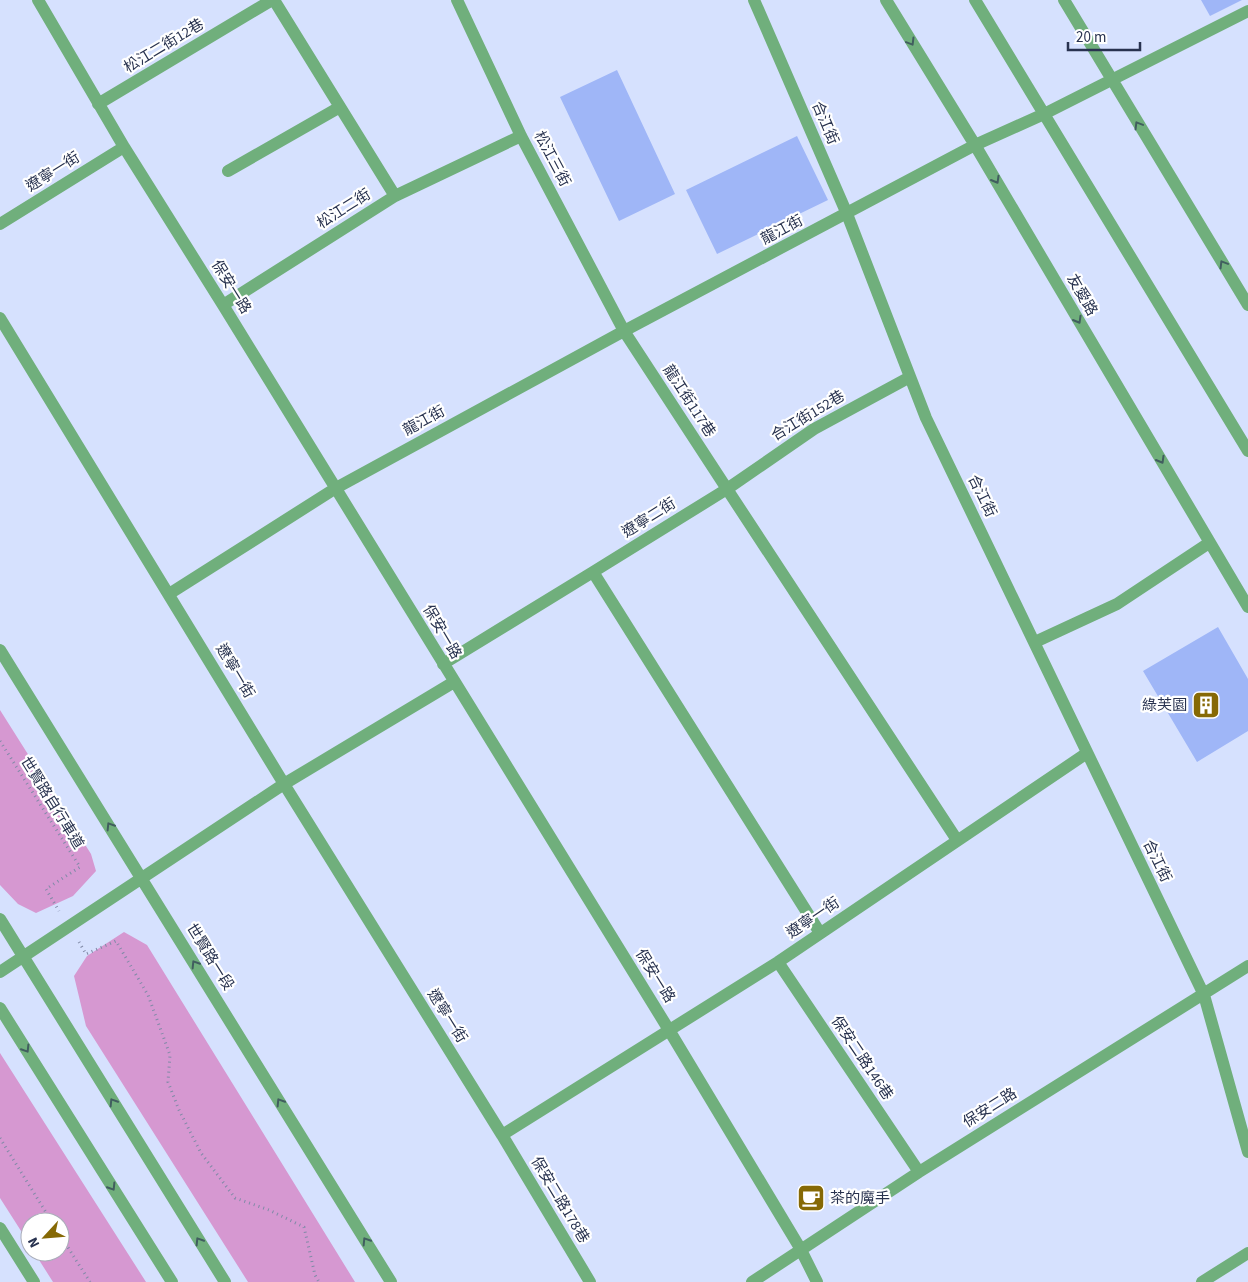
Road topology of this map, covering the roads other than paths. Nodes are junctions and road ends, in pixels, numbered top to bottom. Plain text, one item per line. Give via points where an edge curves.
1 (38, 0) edge
2 (273, 0) edge
3 (457, 0) edge
4 (754, 0) edge
5 (886, 0) edge
6 (974, 0) edge
7 (1064, 0) edge
8 (1248, 11) edge
9 (1110, 79) junction
10 (98, 104) junction
11 (340, 107) junction
12 (1044, 114) junction
13 (521, 136) junction
14 (975, 145) junction
15 (124, 147) junction
16 (228, 171) dead end
17 (394, 196) junction
18 (847, 214) junction
19 (0, 224) edge
20 (223, 305) junction
21 (1248, 305) edge
22 (0, 318) edge
23 (624, 331) junction
24 (910, 377) junction
25 (1248, 451) edge
26 (336, 488) junction
27 (727, 489) junction
28 (1210, 543) junction
29 (593, 572) junction
30 (169, 594) junction
31 (1248, 607) edge
32 (1036, 642) junction
33 (0, 650) edge
34 (443, 664) junction
35 (454, 682) junction
36 (1087, 753) junction
37 (284, 784) junction
38 (957, 840) junction
39 (142, 878) junction
40 (0, 920) edge
41 (820, 933) junction
42 (23, 957) junction
43 (778, 962) junction
44 (1248, 966) edge
45 (0, 972) edge
46 (1204, 995) junction
47 (0, 1008) edge
48 (669, 1030) junction
49 (502, 1135) junction
50 (1248, 1152) edge
51 (918, 1172) junction
52 (0, 1228) edge
53 (800, 1248) junction
54 (1248, 1253) edge
55 (34, 1282) edge
56 (172, 1282) edge
57 (225, 1282) edge
58 (391, 1282) edge
59 (590, 1282) edge
60 (752, 1282) edge
61 (817, 1282) edge
62 (1202, 1282) edge

1 - 10 street, 保安一路
2 - 10 street, 松江二街12巷
2 - 11 street, 松江二街
3 - 13 street, 松江三街
4 - 18 street, 合江街
5 -> 14 street, 友愛路
6 - 12 street
7 - 9 street
8 - 9 street, 龍江街
9 - 12 street, 龍江街
21 -> 9 street
10 - 15 street, 保安一路
11 - 16 street
11 - 17 street, 松江二街
12 - 14 street, 龍江街
12 - 25 street
13 - 17 street
13 - 23 street, 松江三街
14 - 18 street, 龍江街
14 -> 28 street, 友愛路
15 - 19 street, 遼寧一街
15 - 20 street, 保安一路
17 - 20 street, 松江二街
18 - 23 street, 龍江街
18 - 24 street, 合江街
20 - 26 street, 保安一路
22 - 30 street, 遼寧一街
23 - 26 street, 龍江街
23 - 27 street, 龍江街117巷
24 - 27 street, 合江街152巷 via 814,429
24 - 32 street, 合江街 via 926,418
26 - 30 street, 龍江街
26 - 34 street, 保安一路
27 - 29 street, 遼寧二街
27 - 38 street
28 - 31 street, 友愛路
28 - 32 street via 1117,604
29 - 34 street, 遼寧二街
29 - 41 street
30 - 37 street, 遼寧一街
32 - 36 street, 合江街
39 -> 33 street, 世賢路一段
34 - 35 street, 保安一路
35 - 37 street
35 - 48 street, 保安一路
36 - 38 street, 遼寧一街
36 - 46 street, 合江街
37 - 39 street
37 - 49 street, 遼寧一街
38 - 41 street, 遼寧一街
39 - 42 street
58 -> 39 street, 世賢路一段
40 - 42 street
41 - 43 street, 遼寧一街
42 - 45 street
57 -> 42 street
43 - 48 street, 遼寧一街
43 - 51 street, 保安二路146巷
44 - 46 street, 保安二路
46 - 50 street, 合江街
46 - 51 street, 保安二路
47 -> 56 street
48 - 49 street, 遼寧一街
48 - 53 street, 保安一路
49 - 59 street, 保安二路178巷
51 - 53 street, 保安二路
52 - 55 street
53 - 60 street, 保安二路
53 - 61 street, 保安一路
54 - 62 street

